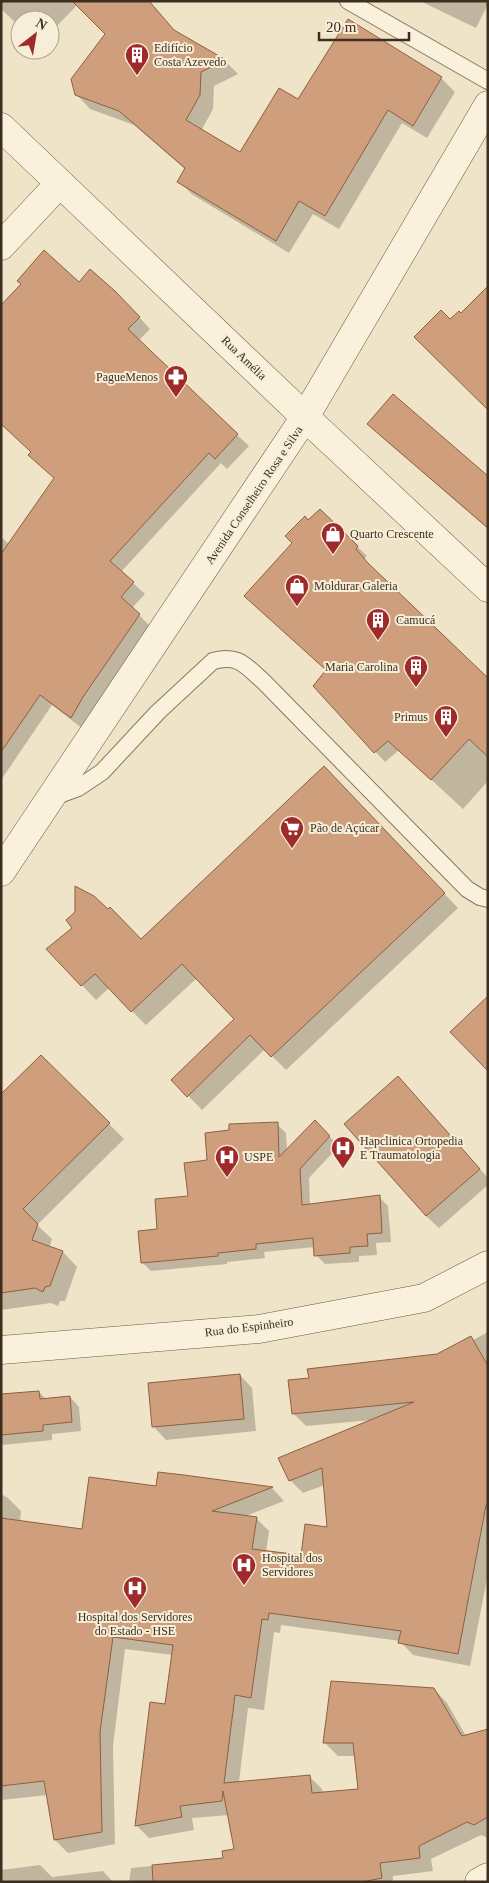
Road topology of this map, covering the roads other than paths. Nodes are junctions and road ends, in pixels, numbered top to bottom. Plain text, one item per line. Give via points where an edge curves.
1 (348, 1) edge
2 (488, 81) edge
3 (488, 105) edge
4 (1, 127) edge
5 (60, 183) junction
6 (1, 246) edge
7 (305, 417) junction
8 (488, 588) edge
9 (49, 798) junction
10 (1, 872) edge
11 (488, 899) edge
12 (488, 1266) edge
13 (1, 1350) edge
14 (488, 1877) edge
15 (479, 1882) edge

1 - 2 lane
3 - 7 main road, Avenida Conselheiro Rosa e Silva
4 - 5 main road, Rua Amélia
5 - 6 main road
5 - 7 main road, Rua Amélia
7 - 8 main road, Rua Amélia
7 - 9 main road, Avenida Conselheiro Rosa e Silva
9 - 10 main road, Avenida Conselheiro Rosa e Silva
9 - 11 lane via 78,788 102,772 158,712 213,661 225,658 239,660 467,889
12 - 13 main road, Rua do Espinheiro via 424,1298 259,1329
14 - 15 main road

